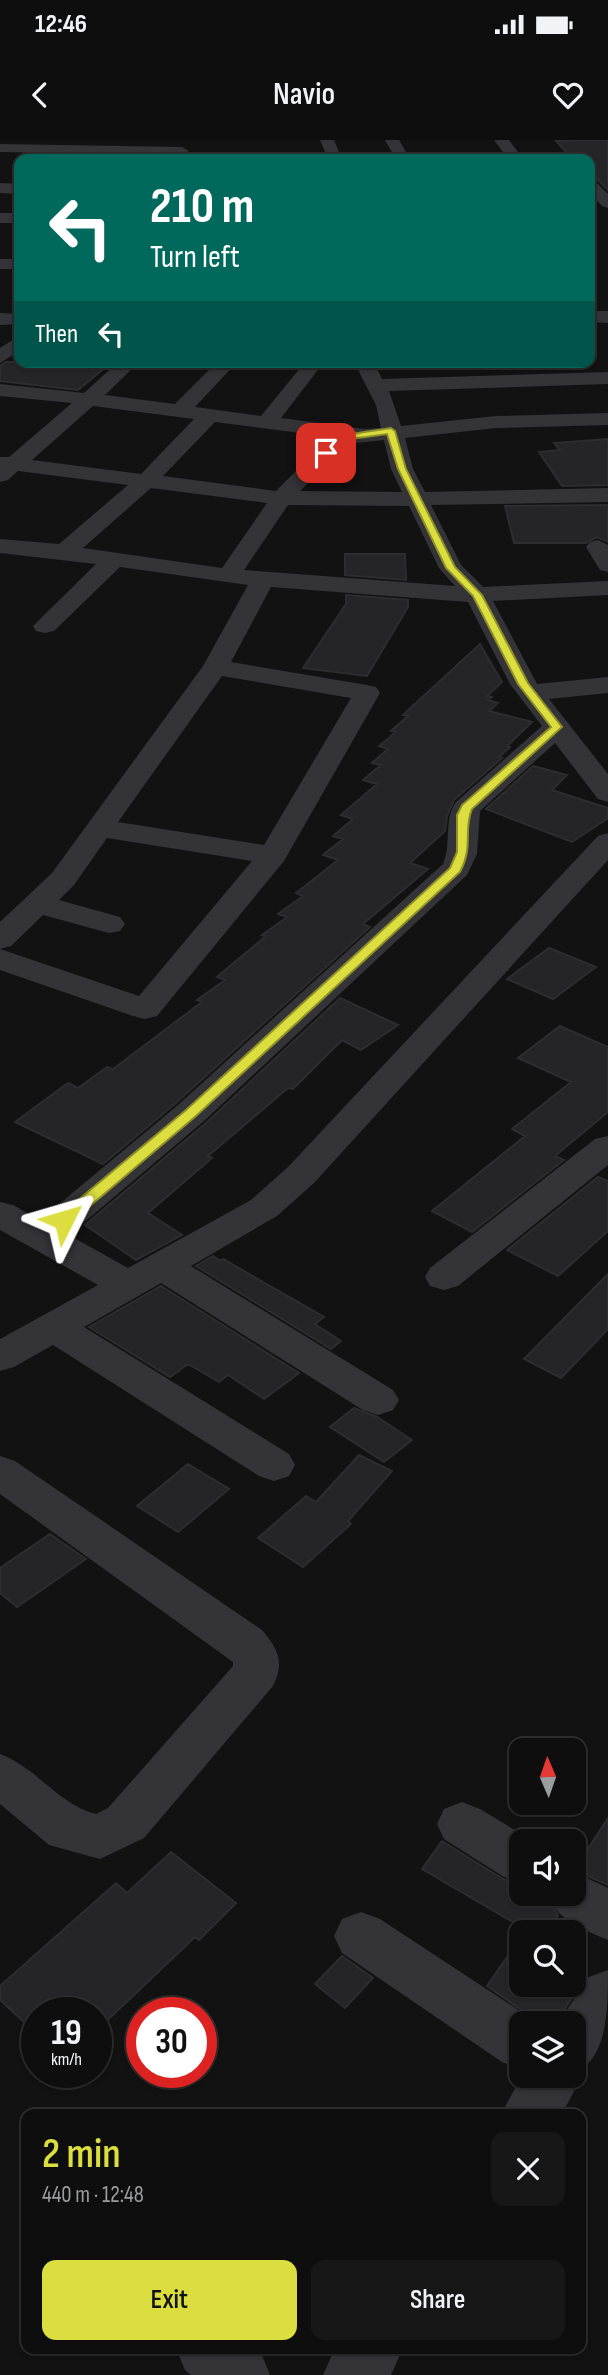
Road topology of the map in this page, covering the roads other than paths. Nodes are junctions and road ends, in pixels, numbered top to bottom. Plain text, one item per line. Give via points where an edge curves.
1 (163, 140) edge
2 (501, 140) edge
3 (6, 148) edge
4 (161, 154) edge
5 (185, 154) edge
6 (512, 154) edge
7 (0, 162) edge
8 (595, 189) edge
9 (608, 203) edge
10 (14, 346) edge
11 (0, 357) edge
12 (123, 368) edge
13 (222, 368) edge
14 (349, 368) edge
15 (608, 378) edge
16 (0, 390) edge
17 (89, 399) junction
18 (179, 412) junction
19 (209, 416) junction
20 (266, 423) junction
21 (603, 425) edge
22 (391, 431) junction
23 (361, 435) junction
24 (5, 467) edge
25 (146, 481) junction
26 (608, 495) edge
27 (281, 498) junction
28 (416, 499) junction
29 (0, 546) edge
30 (64, 552) junction
31 (116, 559) junction
32 (228, 576) junction
33 (264, 578) junction
34 (608, 588) edge
35 (477, 595) junction
36 (46, 626) dead end
37 (215, 667) junction
38 (608, 685) edge
39 (530, 693) junction
40 (557, 727) junction
41 (607, 792) edge
42 (100, 828) junction
43 (608, 842) edge
44 (274, 855) junction
45 (38, 905) junction
46 (109, 924) dead end
47 (0, 939) edge
48 (0, 959) edge
49 (608, 1147) edge
50 (0, 1214) edge
51 (43, 1237) junction
52 (146, 1276) junction
53 (444, 1277) dead end
54 (55, 1327) junction
55 (0, 1357) edge
56 (377, 1400) dead end
57 (274, 1465) dead end
58 (0, 1472) edge
59 (0, 1775) edge
60 (462, 1824) dead end
61 (509, 1853) edge
62 (586, 1903) edge
63 (608, 1916) edge
64 (361, 1936) dead end
65 (608, 1995) edge
66 (586, 2028) edge
67 (509, 2035) edge
68 (546, 2088) edge
69 (532, 2109) edge
70 (214, 2354) edge
71 (368, 2354) edge
72 (239, 2375) edge
73 (354, 2375) edge

1 - 5 street
2 - 6 street
3 - 4 street
3 - 7 street
8 - 9 street
10 - 11 street
12 - 17 street
13 - 18 street
14 - 15 street
14 - 20 street
14 - 22 street via 386,405
16 - 17 street
17 - 18 street
17 - 24 street
18 - 19 street
19 - 20 street
19 - 25 street
20 - 23 street
21 - 22 street via 496,422
22 - 23 street
22 - 28 street
23 - 27 street via 341,438
24 - 25 street
25 - 27 street
25 - 30 street
26 - 28 street
27 - 28 street
27 - 32 street
28 - 35 street via 451,568
29 - 30 street
30 - 31 street
31 - 32 street
31 - 36 street
32 - 33 street
33 - 35 street
33 - 37 street
34 - 35 street
35 - 39 street
37 - 42 street
37 - 44 street via 367,693
38 - 39 street
39 - 40 street
40 - 41 street
40 - 51 street via 466,807 463,852 456,869 191,1113
42 - 44 street
42 - 45 street
43 - 52 street via 301,1175 264,1208
44 - 48 street via 145,1009
45 - 46 street
45 - 47 street
49 - 53 street
50 - 51 street
51 - 52 street
52 - 54 street
52 - 56 street
54 - 55 street
54 - 57 street
58 - 59 street via 245,1643 257,1657 256,1672 126,1823 100,1837 67,1829
60 - 61 street
62 - 63 street
64 - 67 street
65 - 66 street
68 - 69 street
70 - 72 street
71 - 73 street

